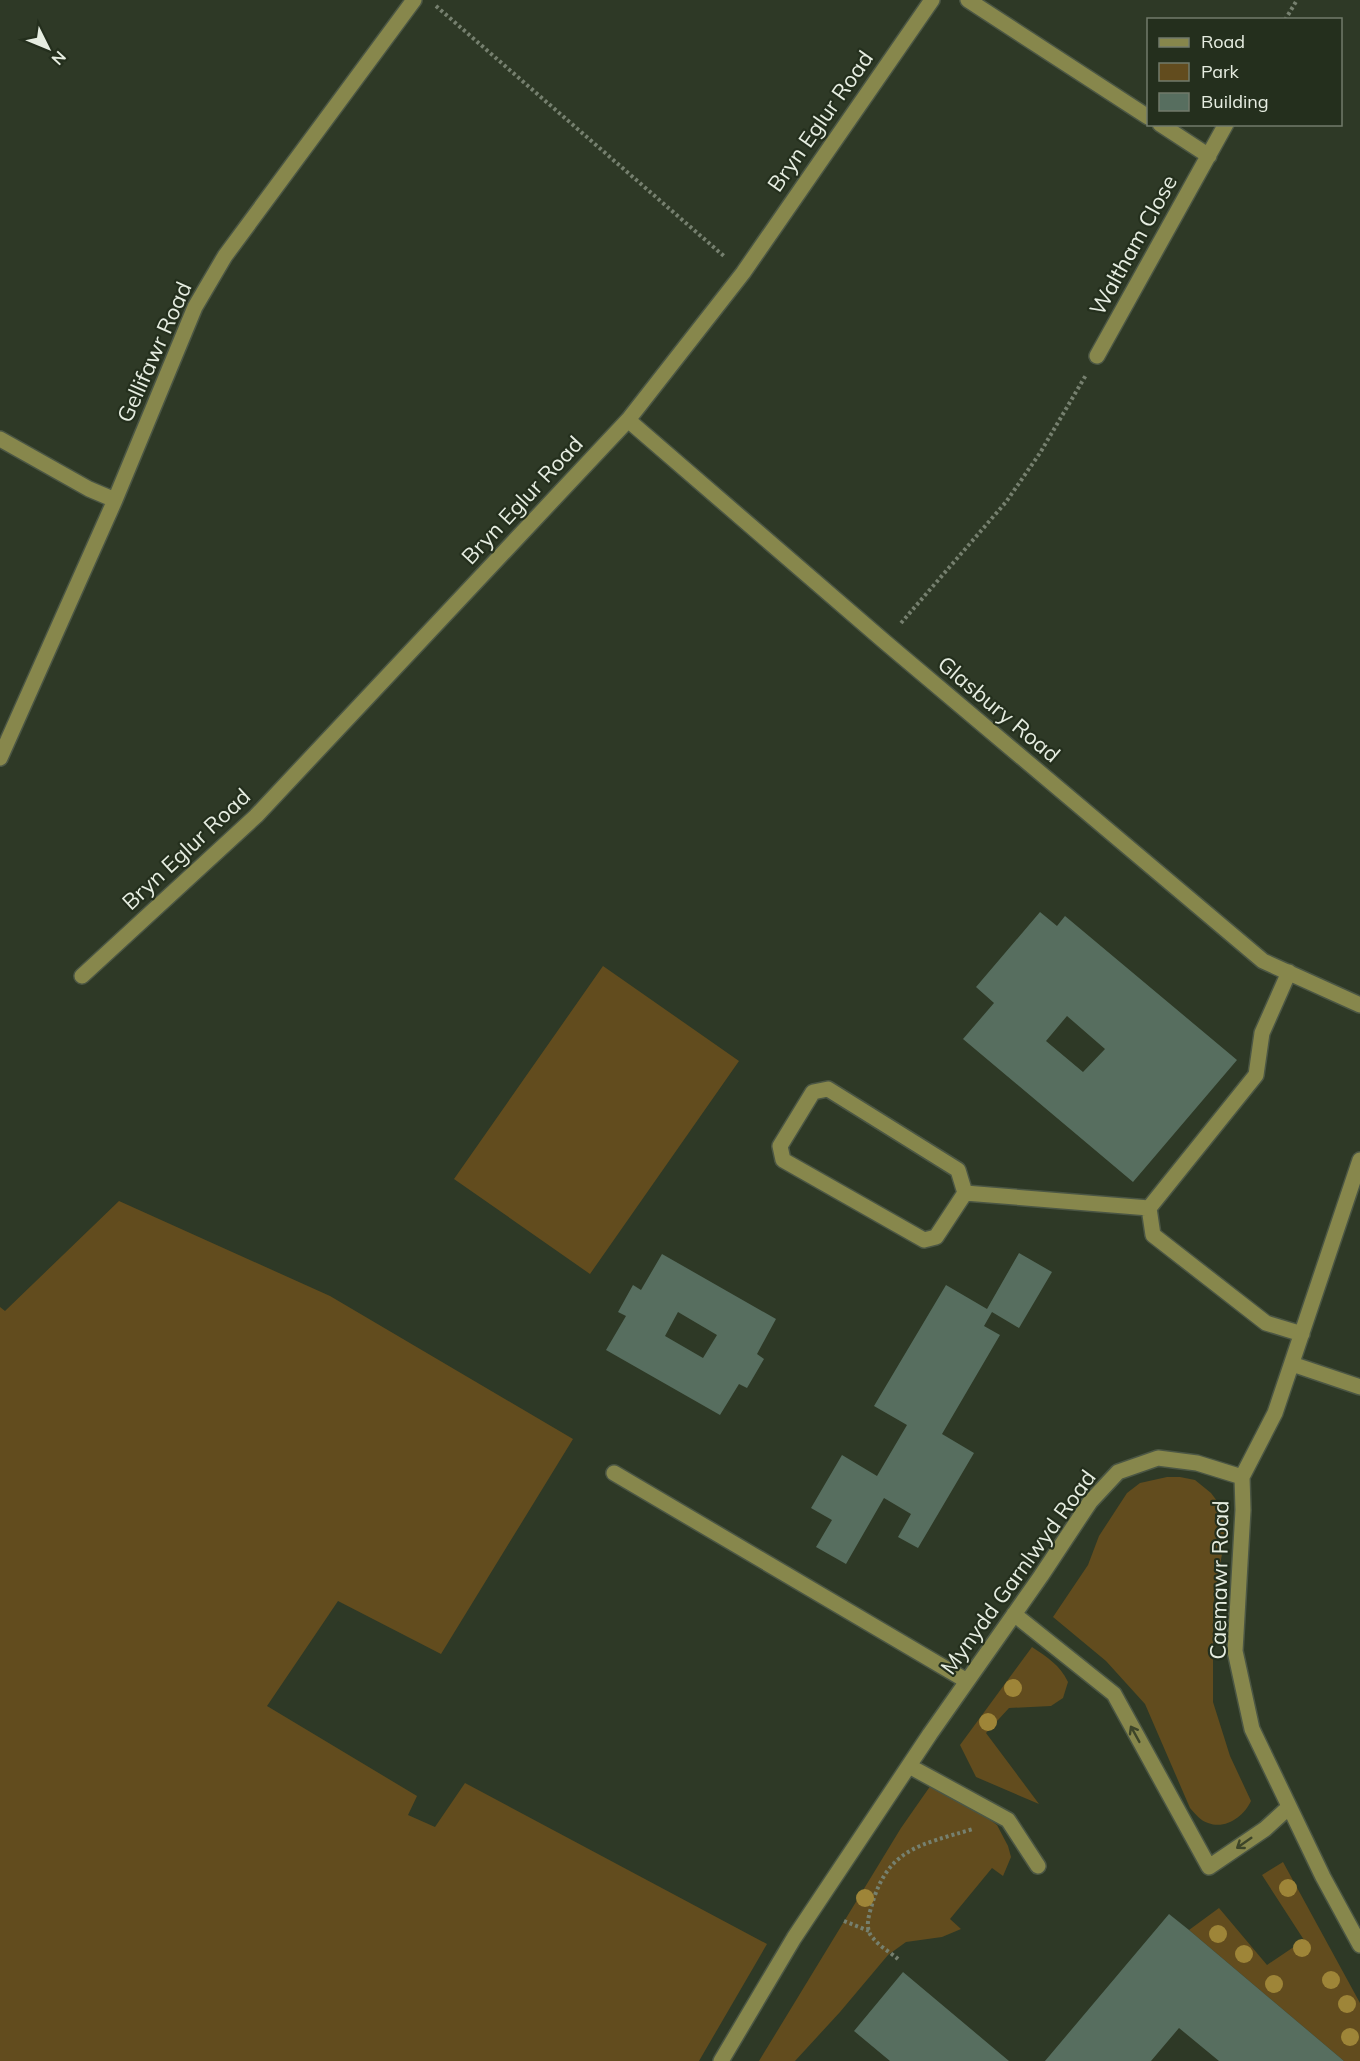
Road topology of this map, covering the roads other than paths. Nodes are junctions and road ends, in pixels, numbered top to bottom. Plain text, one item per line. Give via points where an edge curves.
1 (414, 0) edge
2 (932, 0) edge
3 (968, 0) edge
4 (1147, 116) edge
5 (1163, 126) edge
6 (1225, 126) edge
7 (1209, 156) junction
8 (1097, 356) road end
9 (628, 420) junction
10 (0, 439) edge
11 (115, 500) junction
12 (0, 758) edge
13 (1289, 972) junction
14 (82, 976) dead end
15 (1360, 1005) edge
16 (1360, 1160) edge
17 (965, 1193) junction
18 (1149, 1208) junction
19 (1302, 1334) junction
20 (1292, 1364) junction
21 (1360, 1387) edge
22 (614, 1473) dead end
23 (1242, 1477) junction
24 (1014, 1614) junction
25 (967, 1681) junction
26 (909, 1766) junction
27 (1289, 1807) junction
28 (1038, 1866) dead end
29 (1360, 1945) edge
30 (722, 2061) edge

1 - 11 street, Gellifawr Road via 225,256 195,306
2 - 9 street, Bryn Eglur Road via 743,273
3 - 4 street
5 - 7 street
6 - 7 street, Waltham Close
7 - 8 street, Waltham Close
9 - 13 street, Glasbury Road via 1263,961
9 - 14 street, Bryn Eglur Road via 256,816
10 - 11 street
11 - 12 street, Gellifawr Road
13 - 15 street, Glasbury Road
13 - 18 street via 1262,1033 1256,1075
16 - 19 street
17 - 17 street via 936,1237 924,1240 783,1160 780,1146 813,1092 828,1089 958,1170
17 - 18 street
18 - 19 street via 1154,1235 1266,1323
19 - 20 street
20 - 21 street
20 - 23 street via 1275,1413
22 - 25 street
23 - 24 street, Mynydd Garnlwyd Road via 1197,1463 1158,1458 1119,1472 1090,1502
23 - 27 street, Caemawr Road via 1236,1651 1252,1729
24 - 25 street, Mynydd Garnlwyd Road
27 -> 24 street via 1265,1829 1209,1867 1114,1694
25 - 26 street, Mynydd Garnlwyd Road
26 - 28 street via 1008,1820
26 - 30 street, Mynydd Garnlwyd Road via 794,1938
27 - 29 street, Caemawr Road

